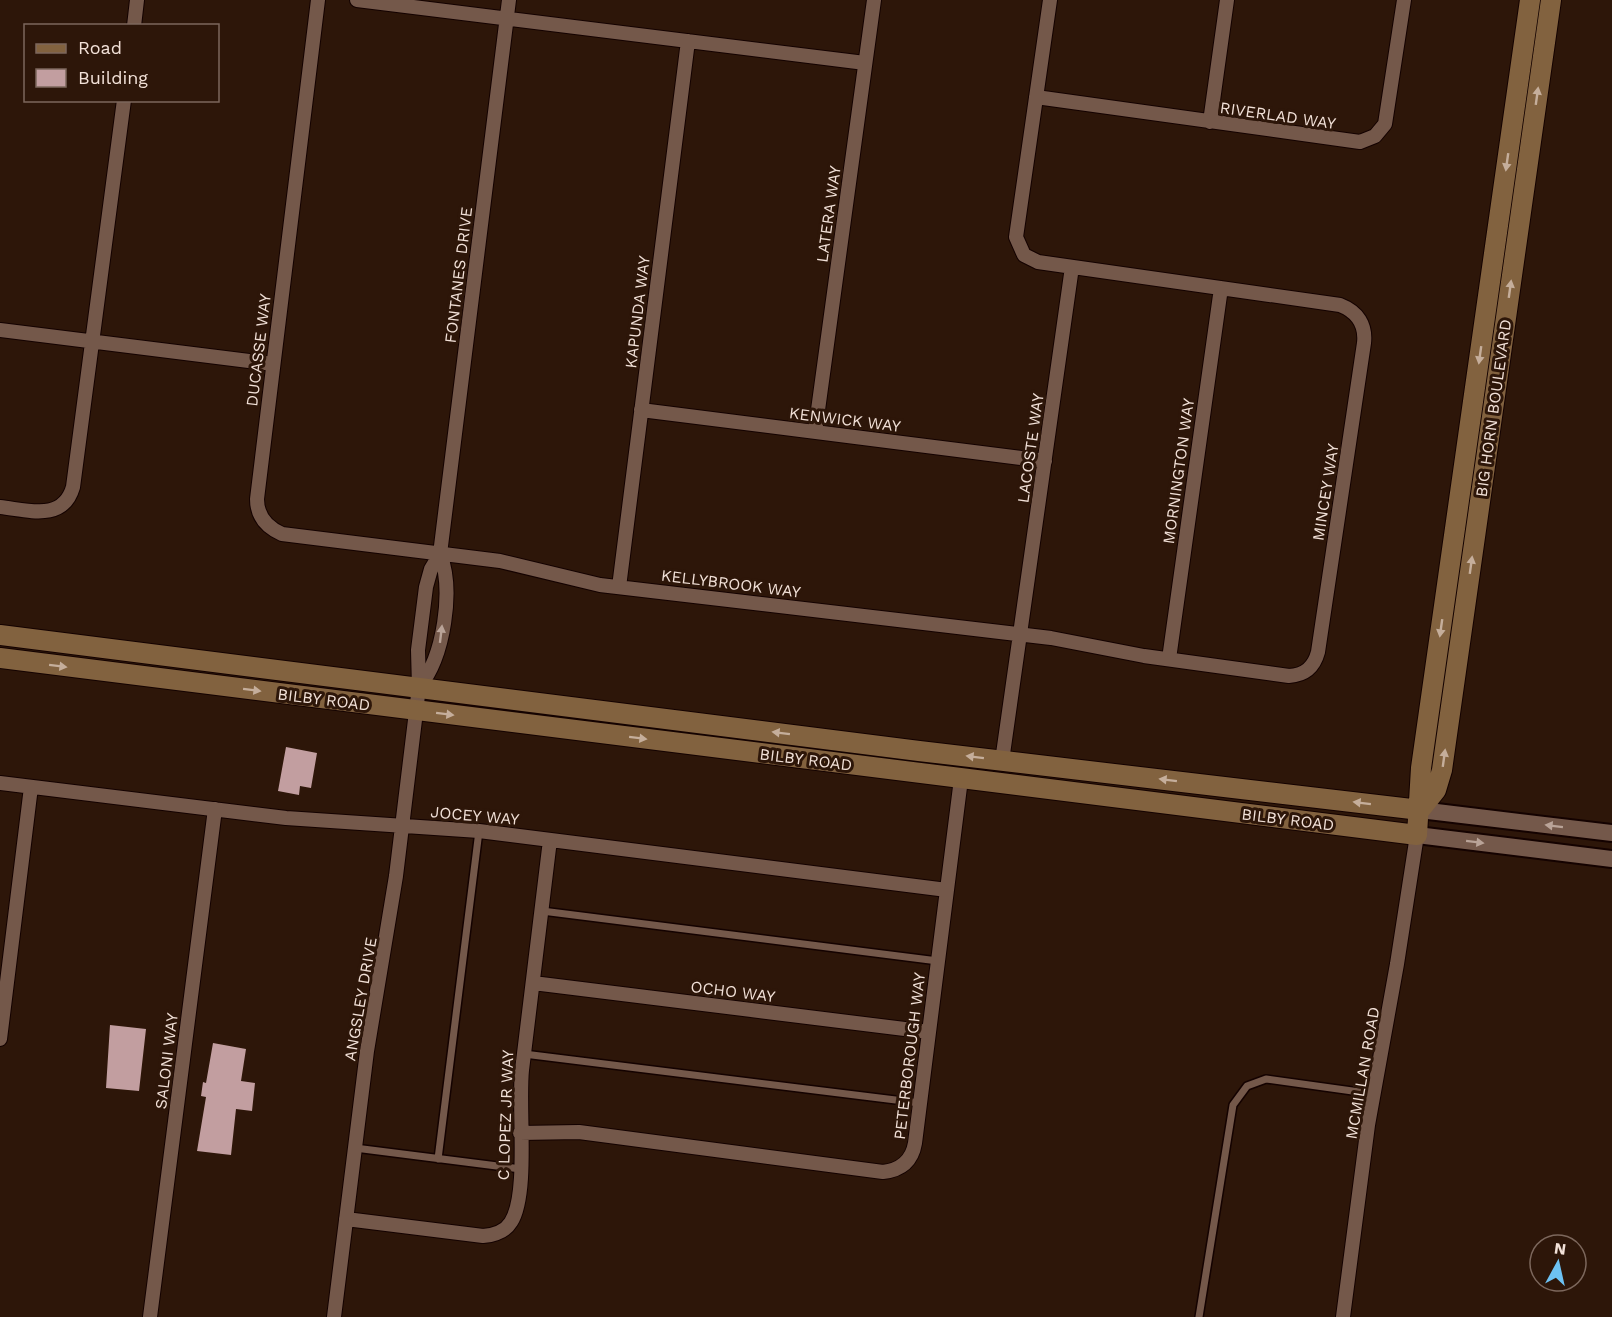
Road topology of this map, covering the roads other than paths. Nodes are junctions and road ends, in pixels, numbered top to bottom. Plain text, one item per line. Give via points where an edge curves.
1 (137, 0) edge
2 (318, 0) edge
3 (357, 0) edge
4 (509, 0) edge
5 (874, 0) edge
6 (1050, 0) edge
7 (1227, 0) edge
8 (1404, 0) edge
9 (1530, 0) edge
10 (1551, 0) edge
11 (507, 19) junction
12 (134, 24) edge
13 (688, 41) junction
14 (865, 63) junction
15 (1036, 97) junction
16 (124, 102) edge
17 (1210, 122) junction
18 (1072, 267) junction
19 (1221, 288) junction
20 (0, 330) edge
21 (93, 342) junction
22 (273, 364) junction
23 (641, 410) junction
24 (815, 432) junction
25 (1045, 461) junction
26 (0, 507) edge
27 (440, 554) junction
28 (619, 587) junction
29 (1020, 634) junction
30 (0, 635) edge
31 (0, 658) edge
32 (1169, 659) junction
33 (419, 687) junction
34 (416, 711) junction
35 (1002, 761) junction
36 (961, 778) junction
37 (0, 783) edge
38 (31, 787) junction
39 (215, 809) junction
40 (1420, 810) junction
41 (402, 826) junction
42 (479, 831) junction
43 (1612, 833) edge
44 (1417, 835) junction
45 (550, 840) junction
46 (1612, 859) edge
47 (947, 890) junction
48 (542, 911) junction
49 (938, 961) junction
50 (533, 983) junction
51 (929, 1032) junction
52 (0, 1039) edge
53 (524, 1054) junction
54 (1374, 1094) junction
55 (920, 1103) junction
56 (520, 1133) junction
57 (355, 1148) junction
58 (438, 1159) junction
59 (521, 1169) junction
60 (346, 1219) junction
61 (150, 1317) edge
62 (334, 1317) edge
63 (1200, 1317) edge
64 (1344, 1317) edge

1 - 12 street
2 - 22 street, DUCASSE WAY
3 - 11 street
4 - 11 street, FONTANES DRIVE
5 - 14 street, LATERA WAY
6 - 15 street, MINCEY WAY
7 - 17 street
8 - 17 street, RIVERLAD WAY via 1387,116 1375,136 1353,143
9 -> 40 main road, BIG HORN BOULEVARD via 1421,768
40 -> 10 main road, BIG HORN BOULEVARD via 1436,790 1442,770
11 - 13 street
11 - 27 street, FONTANES DRIVE
13 - 14 street
13 - 23 street, KAPUNDA WAY
14 - 24 street, LATERA WAY
15 - 17 street, RIVERLAD WAY
15 - 18 street, MINCEY WAY via 1017,244 1031,260
16 - 21 street
18 - 19 street, MINCEY WAY
18 - 25 street, LACOSTE WAY
19 - 32 street, MORNINGTON WAY
19 - 32 street, MINCEY WAY via 1347,307 1361,322 1364,344 1318,652 1312,666 1288,676
20 - 21 street
21 - 22 street
21 - 26 street via 71,495 61,506 46,512
22 - 27 street, DUCASSE WAY via 256,499 263,521 282,534
23 - 24 street, KENWICK WAY
23 - 28 street, KAPUNDA WAY
24 - 25 street, KENWICK WAY
25 - 29 street, LACOSTE WAY
27 - 28 street, KELLYBROOK WAY via 520,565
27 - 33 street, FONTANES DRIVE via 426,587 417,662
33 -> 27 street, FONTANES DRIVE via 435,662 440,642 447,580
28 - 29 street, KELLYBROOK WAY
29 - 32 street, MINCEY WAY
29 - 35 street, LACOSTE WAY
30 - 33 main road, BILBY ROAD
31 -> 34 main road, BILBY ROAD
33 - 34 street, ANGSLEY DRIVE
35 -> 33 main road, BILBY ROAD
34 -> 36 main road, BILBY ROAD
34 - 41 street, ANGSLEY DRIVE
40 -> 35 main road, BILBY ROAD
36 - 44 main road, BILBY ROAD
36 - 47 street, PETERBOROUGH WAY
37 - 38 street, JOCEY WAY
38 - 39 street, JOCEY WAY
38 - 52 street
39 - 41 street, JOCEY WAY via 335,823
39 - 61 street, SALONI WAY
43 -> 40 street, BILBY ROAD
40 - 44 main road, BIG HORN BOULEVARD
41 - 42 street, JOCEY WAY
41 - 57 street, ANGSLEY DRIVE
42 - 45 street, JOCEY WAY
42 - 58 lane
44 -> 46 street, BILBY ROAD
44 - 54 street, MCMILLAN ROAD
45 - 47 street, JOCEY WAY
45 - 48 street, C LOPEZ JR WAY
47 - 49 street, PETERBOROUGH WAY
48 - 49 lane
48 - 50 street, C LOPEZ JR WAY
49 - 51 street, PETERBOROUGH WAY
50 - 51 street, OCHO WAY
50 - 53 street, C LOPEZ JR WAY
51 - 55 street, PETERBOROUGH WAY
53 - 55 lane
53 - 56 street, C LOPEZ JR WAY
54 - 63 lane via 1266,1079 1247,1086 1233,1105
54 - 64 street, MCMILLAN ROAD
55 - 56 street, PETERBOROUGH WAY via 914,1152 904,1165 883,1172 579,1132
56 - 59 street, C LOPEZ JR WAY
57 - 58 lane
57 - 60 street, ANGSLEY DRIVE
58 - 59 lane
59 - 60 street, C LOPEZ JR WAY via 514,1217 506,1228 491,1235
60 - 62 street, ANGSLEY DRIVE

